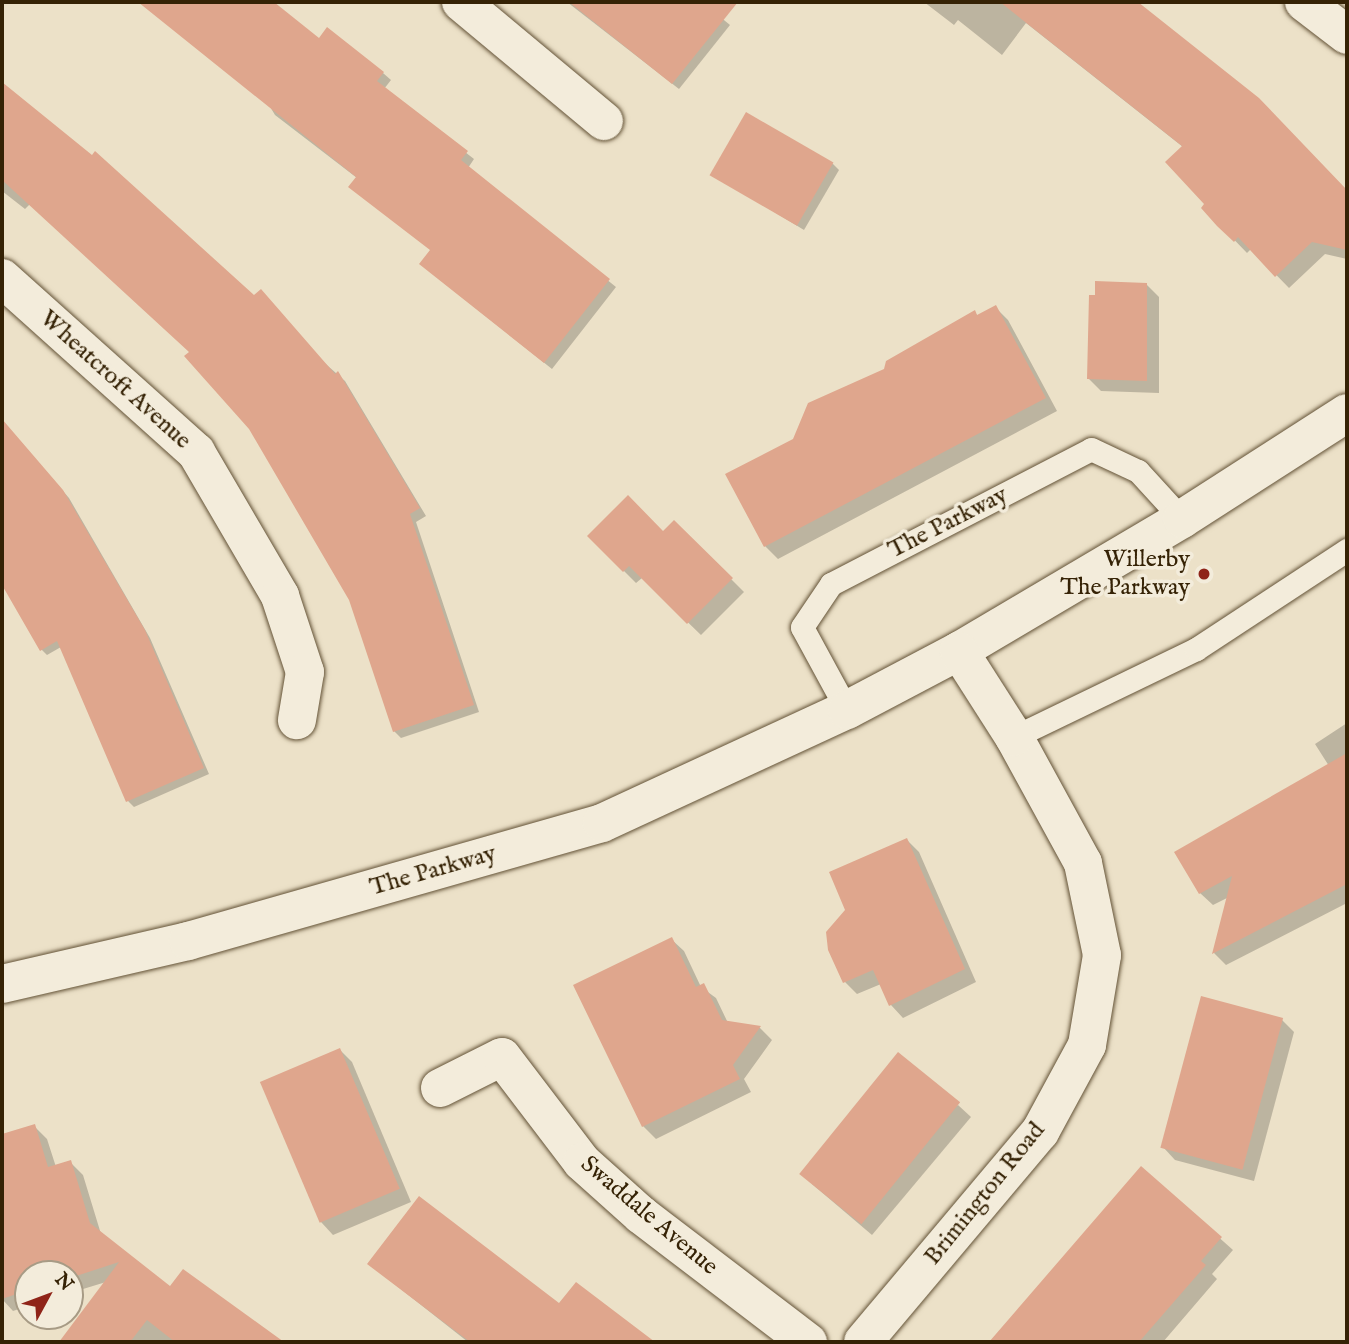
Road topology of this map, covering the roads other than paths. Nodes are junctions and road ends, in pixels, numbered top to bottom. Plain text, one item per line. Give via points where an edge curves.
1 (461, 2) edge
2 (1304, 2) edge
3 (1347, 35) edge
4 (604, 121) dead end
5 (2, 278) edge
6 (1347, 413) edge
7 (1182, 519) junction
8 (1347, 550) edge
9 (959, 651) junction
10 (847, 710) junction
11 (297, 720) dead end
12 (1014, 737) junction
13 (2, 984) edge
14 (440, 1088) dead end
15 (808, 1342) edge
16 (863, 1342) edge

1 - 4 street
2 - 3 street
5 - 11 street, Wheatcroft Avenue via 196,452 280,596 305,672
6 - 7 street, The Parkway
7 - 9 street, The Parkway
7 - 10 lane, The Parkway via 1138,471 1091,449 831,583 802,627
8 - 12 lane via 1196,649
9 - 10 street, The Parkway
9 - 12 street, Brimington Road
10 - 13 street, The Parkway via 602,822 188,941
12 - 16 street, Brimington Road via 1083,863 1102,955 1087,1045 1040,1132
14 - 15 street, Swaddale Avenue via 502,1058 582,1162 641,1215

